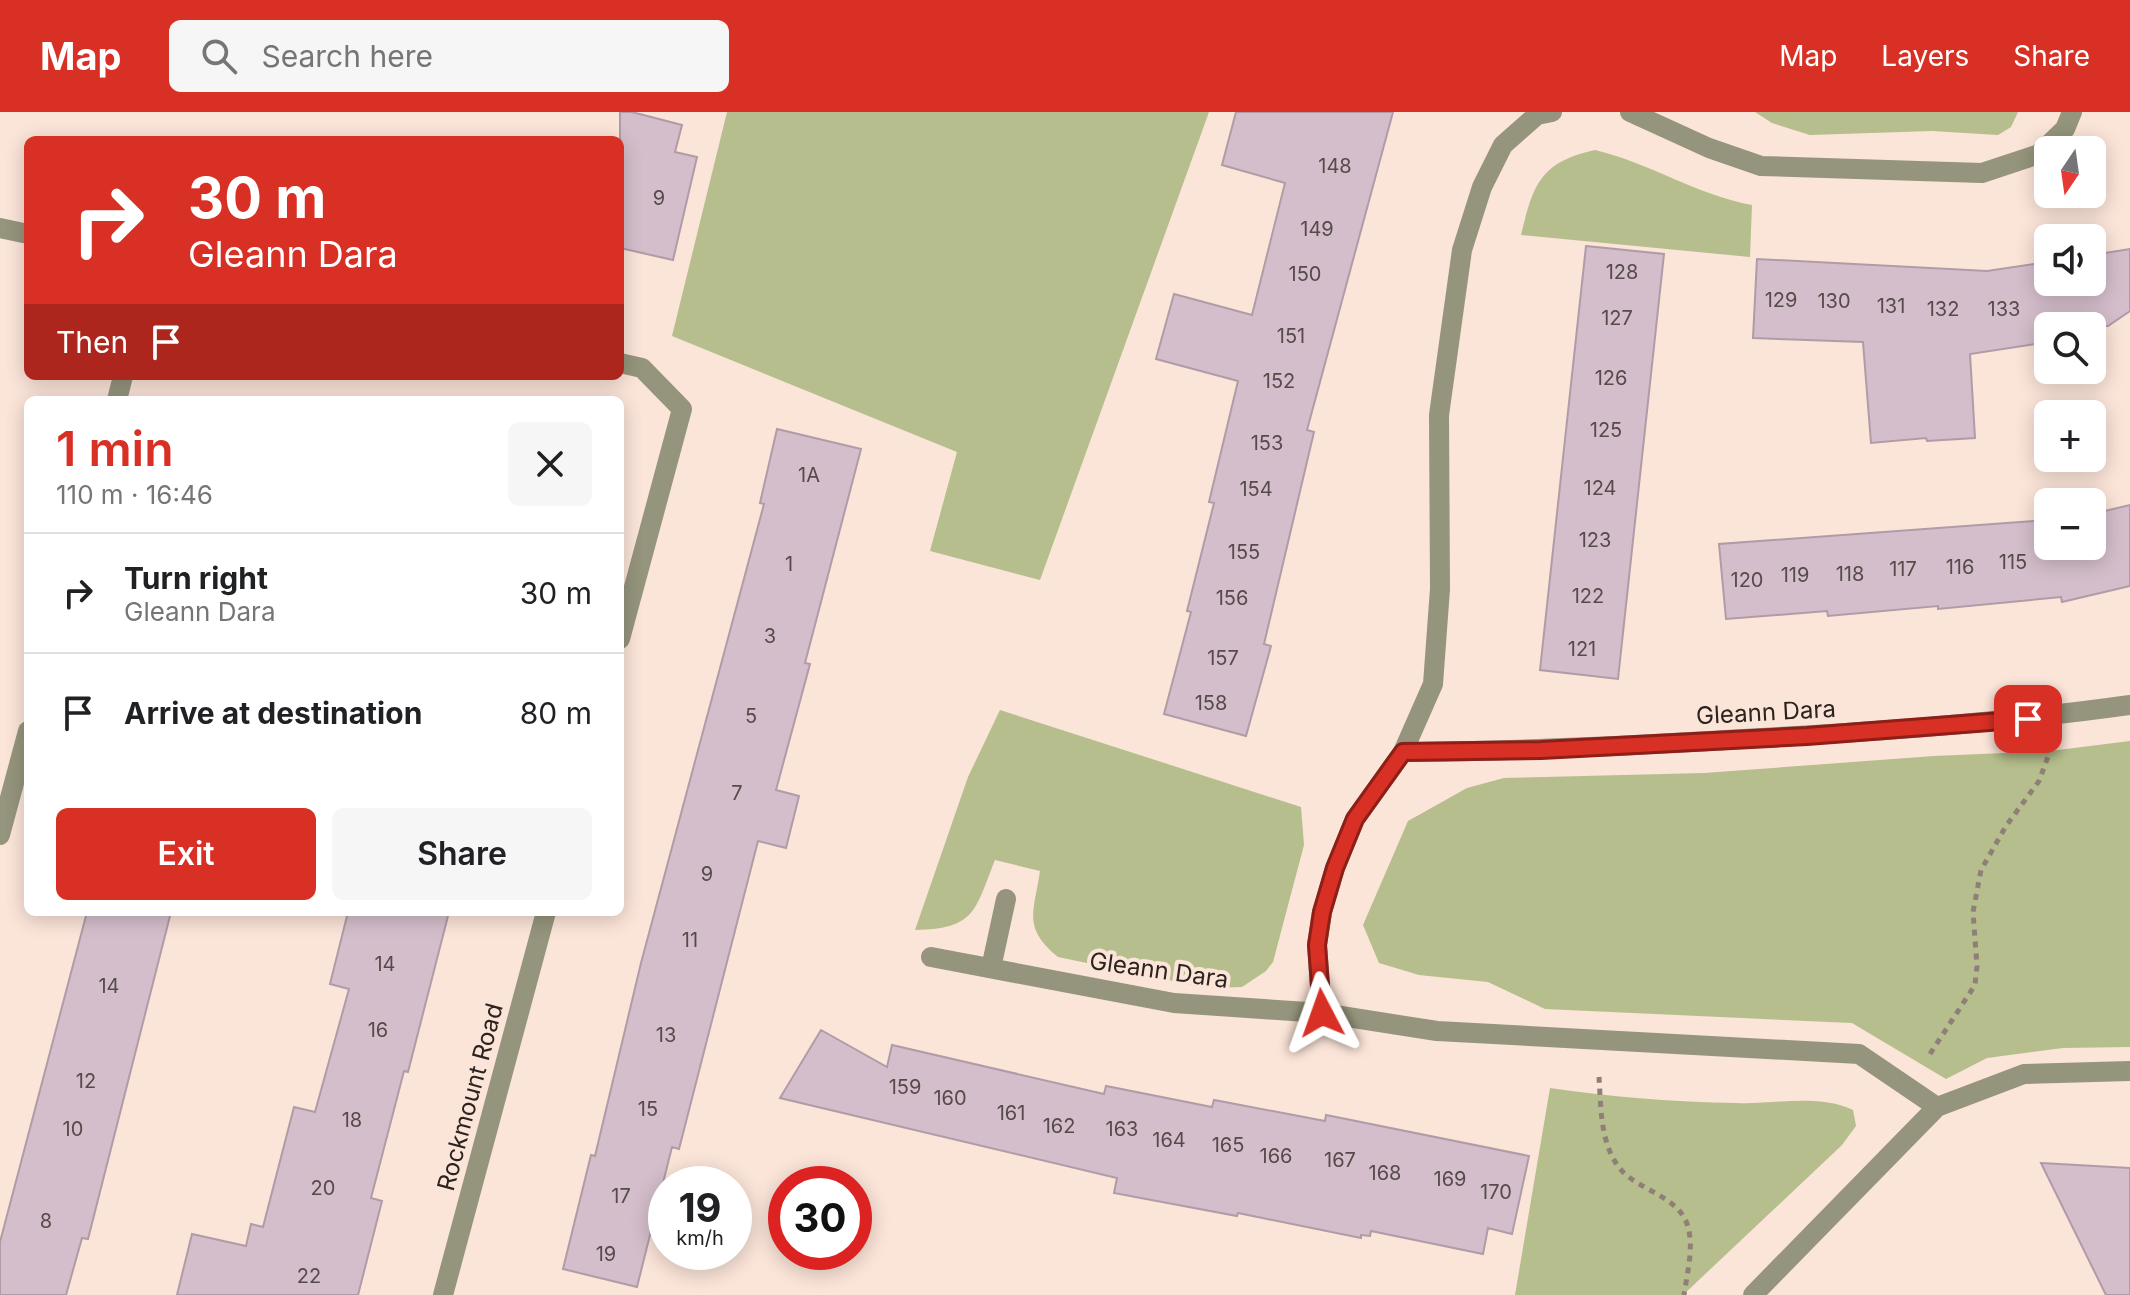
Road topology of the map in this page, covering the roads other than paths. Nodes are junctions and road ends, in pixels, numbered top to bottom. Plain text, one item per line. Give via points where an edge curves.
1 (1552, 112) edge
2 (1630, 112) edge
3 (2072, 112) edge
4 (0, 228) edge
5 (24, 233) edge
6 (624, 364) edge
7 (624, 624) edge
8 (2130, 705) edge
9 (24, 746) edge
10 (1403, 752) junction
11 (0, 835) edge
12 (1006, 899) dead end
13 (545, 916) edge
14 (931, 957) dead end
15 (991, 968) junction
16 (1322, 1013) junction
17 (2130, 1071) edge
18 (1937, 1107) junction
19 (443, 1295) edge
20 (1753, 1295) edge

1 - 10 street via 1537,115 1503,145 1482,187 1462,250 1439,415 1440,589 1433,684
2 - 3 street via 1761,166 1982,173 2039,154 2065,129
4 - 5 street
6 - 7 street via 642,368 682,409
8 - 10 street, Gleann Dara via 2047,717 1807,736
9 - 11 street
10 - 16 street via 1355,819 1335,868 1317,945
12 - 15 street
13 - 19 street, Rockmount Road
14 - 15 street, Gleann Dara
15 - 16 street, Gleann Dara via 1174,1003
16 - 18 street, Gleann Dara via 1437,1031 1859,1054
17 - 18 street via 2024,1074
18 - 20 street

